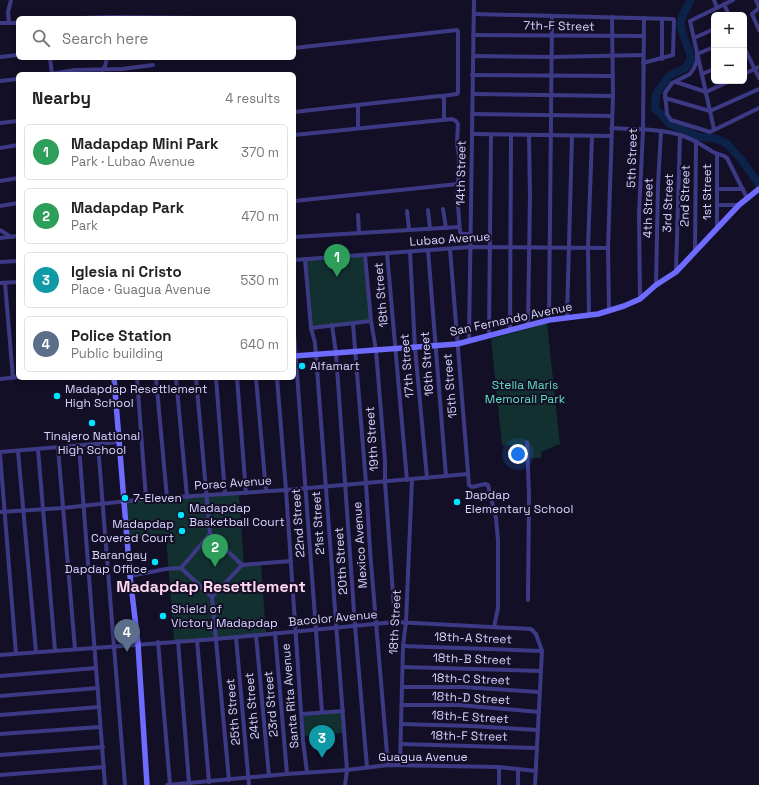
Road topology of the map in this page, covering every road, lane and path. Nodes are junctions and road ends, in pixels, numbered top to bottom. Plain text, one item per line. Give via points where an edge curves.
1 (11, 0) edge
2 (474, 0) edge
3 (714, 0) edge
4 (733, 0) edge
5 (756, 0) edge
6 (724, 4) junction
7 (717, 8) junction
8 (759, 8) edge
9 (728, 12) edge
10 (474, 14) junction
11 (552, 17) junction
12 (612, 17) junction
13 (644, 18) junction
14 (662, 19) junction
15 (0, 23) edge
16 (9, 23) junction
17 (16, 23) edge
18 (711, 30) edge
19 (759, 30) edge
20 (473, 35) junction
21 (552, 36) junction
22 (644, 36) junction
23 (612, 37) junction
24 (694, 38) junction
25 (296, 48) edge
26 (712, 48) edge
27 (697, 54) junction
28 (16, 55) edge
29 (643, 55) junction
30 (747, 55) edge
31 (473, 56) junction
32 (612, 56) junction
33 (0, 57) edge
34 (552, 57) junction
35 (662, 59) junction
36 (50, 60) edge
37 (106, 60) edge
38 (643, 63) junction
39 (153, 65) dead end
40 (757, 68) edge
41 (102, 70) junction
42 (711, 70) edge
43 (51, 72) edge
44 (63, 72) edge
45 (747, 73) edge
46 (702, 74) junction
47 (472, 75) junction
48 (552, 76) junction
49 (612, 76) junction
50 (759, 78) edge
51 (16, 79) edge
52 (0, 81) edge
53 (676, 82) junction
54 (723, 84) edge
55 (759, 89) edge
56 (706, 92) junction
57 (473, 94) junction
58 (552, 95) junction
59 (442, 96) junction
60 (613, 96) junction
61 (665, 98) junction
62 (358, 105) junction
63 (759, 108) edge
64 (710, 110) junction
65 (296, 112) edge
66 (472, 114) junction
67 (552, 116) junction
68 (612, 116) junction
69 (444, 120) junction
70 (16, 121) edge
71 (0, 124) edge
72 (358, 128) junction
73 (611, 128) junction
74 (714, 129) junction
75 (643, 130) junction
76 (661, 131) junction
77 (472, 134) junction
78 (491, 134) junction
79 (296, 135) edge
80 (511, 135) junction
81 (529, 135) junction
82 (552, 135) junction
83 (680, 135) junction
84 (572, 136) junction
85 (592, 136) junction
86 (611, 136) junction
87 (696, 141) junction
88 (16, 145) edge
89 (0, 148) edge
90 (717, 154) junction
91 (16, 178) edge
92 (0, 180) edge
93 (458, 184) junction
94 (718, 188) junction
95 (744, 189) junction
96 (759, 189) edge
97 (747, 198) junction
98 (296, 201) edge
99 (16, 203) edge
100 (717, 205) junction
101 (739, 205) junction
102 (0, 206) edge
103 (443, 209) dead end
104 (428, 210) dead end
105 (407, 211) dead end
106 (358, 215) dead end
107 (459, 227) junction
108 (430, 228) junction
109 (446, 228) junction
110 (409, 229) junction
111 (717, 229) junction
112 (0, 230) edge
113 (359, 232) junction
114 (470, 234) junction
115 (16, 236) edge
116 (11, 237) junction
117 (296, 237) edge
118 (0, 238) edge
119 (490, 246) junction
120 (470, 247) junction
121 (510, 247) junction
122 (550, 247) junction
123 (450, 248) junction
124 (530, 248) junction
125 (569, 248) junction
126 (588, 248) junction
127 (608, 248) junction
128 (428, 250) junction
129 (695, 251) junction
130 (410, 252) junction
131 (387, 253) junction
132 (365, 255) junction
133 (305, 259) junction
134 (296, 260) edge
135 (16, 261) edge
136 (0, 262) edge
137 (676, 272) junction
138 (16, 282) edge
139 (0, 283) edge
140 (5, 283) junction
141 (656, 285) junction
142 (640, 299) junction
143 (609, 310) junction
144 (589, 315) junction
145 (567, 317) junction
146 (549, 320) junction
147 (371, 321) junction
148 (353, 324) junction
149 (332, 325) junction
150 (528, 325) junction
151 (311, 328) junction
152 (510, 330) junction
153 (489, 336) junction
154 (469, 340) junction
155 (457, 344) junction
156 (435, 346) junction
157 (415, 348) junction
158 (395, 349) junction
159 (376, 350) junction
160 (356, 352) junction
161 (336, 353) junction
162 (316, 355) junction
163 (296, 356) edge
164 (296, 368) edge
165 (16, 378) edge
166 (0, 379) edge
167 (114, 380) edge
168 (137, 380) edge
169 (156, 380) edge
170 (176, 380) edge
171 (196, 380) edge
172 (216, 380) edge
173 (237, 380) edge
174 (256, 380) edge
175 (276, 380) edge
176 (119, 442) junction
177 (527, 442) dead end
178 (98, 445) junction
179 (79, 446) junction
180 (58, 448) junction
181 (38, 450) junction
182 (18, 451) junction
183 (0, 453) edge
184 (468, 474) junction
185 (446, 476) junction
186 (427, 478) junction
187 (410, 480) junction
188 (385, 482) junction
189 (366, 483) junction
190 (345, 485) junction
191 (325, 487) junction
192 (306, 488) junction
193 (286, 490) junction
194 (266, 491) junction
195 (246, 492) junction
196 (225, 494) junction
197 (207, 495) junction
198 (187, 497) junction
199 (167, 498) junction
200 (146, 499) junction
201 (125, 502) junction
202 (103, 504) junction
203 (84, 506) junction
204 (63, 508) junction
205 (44, 510) junction
206 (24, 511) junction
207 (2, 512) edge
208 (210, 534) junction
209 (291, 560) junction
210 (242, 565) junction
211 (181, 568) junction
212 (130, 576) junction
213 (212, 596) junction
214 (528, 600) dead end
215 (395, 622) junction
216 (406, 622) junction
217 (376, 624) junction
218 (355, 626) junction
219 (336, 627) junction
220 (494, 627) junction
221 (316, 630) junction
222 (295, 631) junction
223 (275, 633) junction
224 (256, 635) junction
225 (236, 637) junction
226 (216, 639) junction
227 (197, 640) junction
228 (178, 641) junction
229 (158, 642) junction
230 (138, 644) junction
231 (114, 646) junction
232 (403, 646) junction
233 (95, 648) junction
234 (75, 649) junction
235 (55, 650) junction
236 (542, 651) junction
237 (36, 652) junction
238 (16, 654) junction
239 (0, 655) edge
240 (403, 667) junction
241 (96, 668) junction
242 (540, 671) junction
243 (0, 676) edge
244 (403, 687) junction
245 (98, 688) junction
246 (539, 692) junction
247 (0, 696) edge
248 (403, 705) junction
249 (99, 707) junction
250 (343, 711) junction
251 (322, 712) junction
252 (538, 712) junction
253 (302, 714) junction
254 (0, 715) edge
255 (402, 724) junction
256 (100, 727) junction
257 (538, 730) junction
258 (0, 734) edge
259 (401, 744) junction
260 (103, 747) junction
261 (537, 748) junction
262 (0, 755) edge
263 (388, 765) junction
264 (400, 766) junction
265 (104, 767) junction
266 (368, 767) junction
267 (499, 768) junction
268 (518, 769) junction
269 (347, 770) junction
270 (307, 772) junction
271 (536, 772) junction
272 (287, 774) junction
273 (0, 775) edge
274 (268, 776) junction
275 (248, 778) junction
276 (229, 780) junction
277 (209, 782) junction
278 (189, 783) junction
279 (105, 785) edge
280 (125, 785) edge
281 (147, 785) edge
282 (168, 785) edge
283 (249, 785) edge
284 (345, 785) edge
285 (499, 785) edge
286 (518, 785) edge
287 (535, 785) edge

1 - 16 street
2 - 10 street, 14th Street
3 - 7 street
4 - 6 street
5 - 8 street
6 - 7 street
6 - 9 street
7 - 24 street via 690,21
8 - 19 street via 752,14
10 - 11 street
10 - 20 street, 14th Street
11 - 12 street
11 - 21 street
12 - 13 street
12 - 23 street
13 - 14 street
13 - 22 street, 5th Street
14 - 35 street
14 - 35 street via 674,20 673,55
15 - 16 street
16 - 17 street
18 - 24 street
20 - 21 street, 7th-F Street
20 - 31 street, 14th Street
21 - 23 street, 7th-F Street
21 - 34 street
22 - 23 street, 7th-F Street
22 - 29 street, 5th Street
23 - 32 street
24 - 27 street
25 - 59 street via 457,30 458,92
26 - 27 street
27 - 46 street
27 - 53 street via 694,68 686,77
28 - 33 street
29 - 32 street
29 - 38 street, 5th Street
30 - 40 street
31 - 34 street
31 - 47 street, 14th Street
32 - 34 street
32 - 49 street
34 - 48 street
35 - 38 street
36 - 43 street
37 - 41 street
38 - 75 street, 5th Street
39 - 41 street
40 - 45 street
40 - 50 street
41 - 44 street
42 - 46 street
46 - 56 street
47 - 48 street
47 - 57 street, 14th Street
48 - 49 street
48 - 58 street
49 - 60 street
51 - 52 street
53 - 56 street
53 - 61 street via 672,83 665,93
54 - 56 street
55 - 64 street
56 - 64 street
57 - 58 street
57 - 66 street, 14th Street
58 - 60 street
58 - 67 street
59 - 62 street
59 - 69 street
60 - 68 street
61 - 64 street
61 - 74 street via 667,114 671,120 710,132
62 - 65 street
62 - 72 street
63 - 74 street
64 - 74 street
66 - 67 street
66 - 77 street, 14th Street
67 - 68 street
67 - 82 street
68 - 73 street
69 - 72 street
69 - 93 street via 452,119 458,124
70 - 71 street
72 - 79 street
73 - 75 street
73 - 86 street
75 - 76 street
75 - 142 street, 5th Street via 639,214
76 - 83 street
76 - 141 street, 4th Street
77 - 78 street
77 - 114 street, 14th Street
78 - 80 street
78 - 119 street
80 - 81 street
80 - 121 street
81 - 82 street
81 - 124 street
82 - 84 street
82 - 122 street
83 - 87 street
83 - 137 street, 3rd Street
84 - 85 street
84 - 125 street
85 - 86 street
85 - 126 street
86 - 127 street
87 - 90 street
87 - 129 street, 2nd Street
88 - 89 street
90 - 94 street, 1st Street
90 - 95 street via 727,158
91 - 92 street
93 - 98 street
93 - 107 street
94 - 95 street
94 - 100 street, 1st Street
95 - 97 street
96 - 97 main road, San Fernando Avenue
97 - 101 main road, San Fernando Avenue
99 - 102 street
100 - 101 street
100 - 111 street, 1st Street
101 - 111 main road, San Fernando Avenue
103 - 109 street
104 - 108 street
105 - 110 street
106 - 113 street
107 - 109 street
107 - 114 street via 461,234
108 - 109 street
108 - 110 street
110 - 113 street
111 - 129 main road, San Fernando Avenue
112 - 116 street
113 - 117 street
114 - 120 street, 14th Street
115 - 116 street
116 - 118 street
119 - 120 street, Lubao Avenue
119 - 121 street, Lubao Avenue
119 - 153 street
120 - 123 street, Lubao Avenue
120 - 154 street, 14th Street
121 - 124 street, Lubao Avenue
121 - 152 street
122 - 124 street, Lubao Avenue
122 - 125 street, Lubao Avenue
122 - 146 street
123 - 128 street, Lubao Avenue
123 - 155 street, 15th Street
124 - 150 street
125 - 126 street, Lubao Avenue
125 - 145 street
126 - 127 street, Lubao Avenue
126 - 144 street
127 - 143 street
128 - 130 street, Lubao Avenue
128 - 156 street, 16th Street
129 - 137 main road, San Fernando Avenue
130 - 131 street, Lubao Avenue
130 - 157 street, 17th Street
131 - 132 street, Lubao Avenue
131 - 158 street, 18th Street
132 - 133 street, Lubao Avenue
132 - 147 street, 19th Street
133 - 134 street, Lubao Avenue
133 - 151 street, 21st Street
135 - 136 street
137 - 141 main road, San Fernando Avenue
138 - 140 street
139 - 140 street
140 - 165 street
141 - 142 main road, San Fernando Avenue
142 - 143 main road, San Fernando Avenue
143 - 144 main road, San Fernando Avenue
144 - 145 main road, San Fernando Avenue
145 - 146 main road, San Fernando Avenue
146 - 150 main road, San Fernando Avenue
147 - 148 street
147 - 159 street, 19th Street
148 - 149 street
148 - 160 street, Mexico Avenue
149 - 151 street
149 - 161 street, 20th Street
150 - 152 main road, San Fernando Avenue
151 - 162 street, 21st Street
152 - 153 main road, San Fernando Avenue
153 - 154 main road, San Fernando Avenue
154 - 155 main road, San Fernando Avenue
155 - 156 main road, San Fernando Avenue
155 - 184 street, 15th Street
156 - 157 main road, San Fernando Avenue
156 - 185 street, 16th Street
157 - 158 main road, San Fernando Avenue
157 - 186 street, 17th Street
158 - 159 main road, San Fernando Avenue
158 - 187 street, 18th Street
159 - 160 main road, San Fernando Avenue
159 - 188 street, 19th Street
160 - 161 main road, San Fernando Avenue
160 - 189 street, Mexico Avenue
161 - 162 main road, San Fernando Avenue
161 - 190 street, 20th Street
162 - 163 main road, San Fernando Avenue
162 - 191 street, 21st Street
164 - 192 street, 22nd Street
165 - 166 street
167 - 176 main road
168 - 200 street
169 - 199 street
170 - 198 street
171 - 197 street
172 - 196 street
173 - 195 street
174 - 194 street
175 - 193 street, Santa Rita Avenue
176 - 178 street
176 - 201 main road
177 - 214 street via 530,495
178 - 179 street
178 - 202 street
179 - 180 street
179 - 203 street
180 - 181 street
180 - 204 street
181 - 182 street
181 - 205 street
182 - 183 street
182 - 206 street
183 - 207 street
184 - 185 street, Porac Avenue
184 - 220 street via 471,487 488,485 496,518 498,608
185 - 186 street, Porac Avenue
186 - 187 street, Porac Avenue
187 - 188 street, Porac Avenue
187 - 216 street, 18th Street
188 - 189 street, Porac Avenue
188 - 215 street, 19th Street
189 - 190 street, Porac Avenue
189 - 217 street, Mexico Avenue
190 - 191 street, Porac Avenue
190 - 218 street, 20th Street
191 - 192 street, Porac Avenue
191 - 219 street, 21st Street
192 - 193 street, Porac Avenue
192 - 221 street, 22nd Street
193 - 194 street, Porac Avenue
193 - 209 street, Santa Rita Avenue
194 - 195 street, Porac Avenue
195 - 196 street, Porac Avenue
196 - 197 street, Porac Avenue
197 - 198 street, Porac Avenue
197 - 208 street
198 - 199 street, Porac Avenue
199 - 200 street, Porac Avenue
200 - 201 street, Porac Avenue
201 - 202 street, Porac Avenue
201 - 212 main road
202 - 203 street, Porac Avenue
202 - 231 street
203 - 204 street, Porac Avenue
203 - 233 street
204 - 205 street, Porac Avenue
204 - 234 street
205 - 206 street, Porac Avenue
205 - 235 street
206 - 207 street, Porac Avenue
206 - 237 street
207 - 238 street
208 - 210 street
208 - 211 street
209 - 210 street
209 - 222 street, Santa Rita Avenue
210 - 213 street
211 - 212 street
211 - 213 street
212 - 230 main road
213 - 226 street
215 - 216 street, Bacolor Avenue
215 - 217 street, Bacolor Avenue
216 - 220 street, Bacolor Avenue
216 - 232 street, 18th Street
217 - 218 street, Bacolor Avenue
217 - 263 street, Mexico Avenue
218 - 219 street, Bacolor Avenue
218 - 266 street, 20th Street
219 - 221 street, Bacolor Avenue
219 - 250 street, 21st Street
220 - 236 street, Bacolor Avenue via 531,628
221 - 222 street, Bacolor Avenue
221 - 251 street, 22nd Street
222 - 223 street, Bacolor Avenue
222 - 253 street, Santa Rita Avenue
223 - 224 street, Bacolor Avenue
223 - 272 street, 23rd Street
224 - 225 street, Bacolor Avenue
224 - 274 street, 24th Street
225 - 226 street, Bacolor Avenue
225 - 275 street, 25th Street
226 - 227 street, Bacolor Avenue
226 - 276 street
227 - 228 street, Bacolor Avenue
227 - 277 street
228 - 229 street, Bacolor Avenue
228 - 278 street
229 - 230 street, Bacolor Avenue
229 - 282 street
230 - 231 street, Bacolor Avenue
230 - 281 main road
231 - 233 street, Bacolor Avenue
231 - 280 street
232 - 236 street, 18th-A Street
232 - 240 street, 18th Street
233 - 234 street, Bacolor Avenue
233 - 241 street
234 - 235 street, Bacolor Avenue
235 - 237 street, Bacolor Avenue
236 - 242 street
237 - 238 street, Bacolor Avenue
238 - 239 street, Bacolor Avenue
240 - 242 street, 18th-B Street
240 - 244 street, 18th Street
241 - 243 street
241 - 245 street
242 - 246 street
244 - 246 street, 18th-C Street
244 - 248 street, 18th Street
245 - 247 street
245 - 249 street
246 - 252 street
248 - 252 street, 18th-D Street
248 - 255 street, 18th Street
249 - 254 street
249 - 256 street
250 - 251 street
250 - 269 street, 21st Street
251 - 253 street
252 - 257 street
253 - 270 street, Santa Rita Avenue
255 - 257 street, 18th-E Street
255 - 259 street, 18th Street
256 - 258 street
256 - 260 street
257 - 261 street
259 - 261 street, 18th-F Street
259 - 264 street, 18th Street
260 - 262 street
260 - 265 street
261 - 271 street
263 - 264 street, Guagua Avenue
263 - 266 street, Guagua Avenue
264 - 267 street, Guagua Avenue
265 - 273 street
265 - 279 street
266 - 269 street, Guagua Avenue
267 - 268 street, Guagua Avenue
267 - 285 street
268 - 271 street, Guagua Avenue
268 - 286 street
269 - 270 street, Guagua Avenue
269 - 284 street, 21st Street
270 - 272 street, Guagua Avenue
271 - 287 street
272 - 274 street, Guagua Avenue
274 - 275 street, Guagua Avenue
275 - 276 street, Guagua Avenue
275 - 283 street, 25th Street
276 - 277 street, Guagua Avenue
277 - 278 street, Guagua Avenue
278 - 282 street, Guagua Avenue

